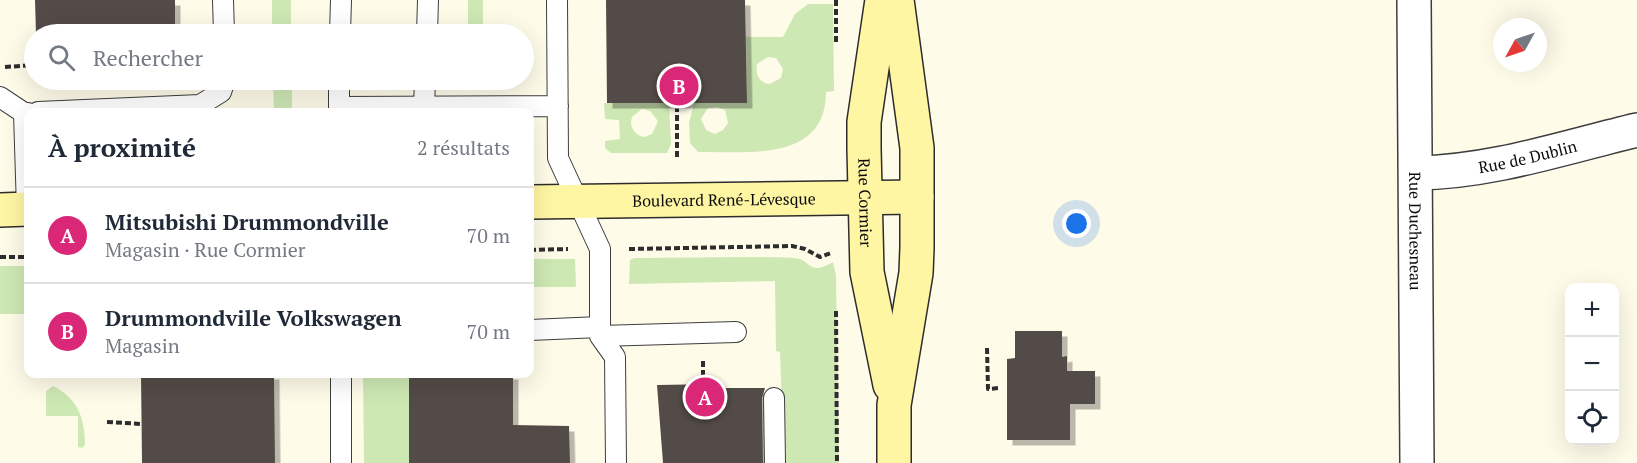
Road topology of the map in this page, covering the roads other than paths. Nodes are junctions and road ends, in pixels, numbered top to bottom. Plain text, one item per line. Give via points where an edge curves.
1 (223, 0) edge
2 (341, 0) edge
3 (428, 0) edge
4 (557, 0) edge
5 (882, 0) edge
6 (897, 0) edge
7 (1414, 0) edge
8 (224, 24) edge
9 (340, 24) edge
10 (427, 24) edge
11 (222, 90) edge
12 (339, 90) edge
13 (425, 90) edge
14 (0, 97) edge
15 (558, 106) junction
16 (424, 107) junction
17 (136, 108) edge
18 (24, 110) edge
19 (1637, 130) edge
20 (24, 161) edge
21 (1417, 173) junction
22 (866, 197) junction
23 (917, 197) junction
24 (579, 201) junction
25 (534, 202) edge
26 (18, 209) edge
27 (534, 330) edge
28 (600, 331) junction
29 (736, 332) dead end
30 (341, 378) edge
31 (774, 398) dead end
32 (894, 405) junction
33 (341, 463) edge
34 (616, 463) edge
35 (775, 463) edge
36 (894, 463) edge
37 (1417, 463) edge

1 - 8 lane
2 - 9 lane
3 - 10 lane
4 - 15 lane
5 - 22 street, Rue Cormier via 864,122
6 - 23 street, Rue Cormier via 917,148
7 - 21 street, Rue Duchesneau
11 - 17 lane via 200,105
12 - 16 lane via 339,107
13 - 16 lane
14 - 18 lane
15 - 16 lane
15 - 24 lane via 558,158
19 - 21 street, Rue de Dublin via 1494,165
20 - 26 lane
21 - 37 street, Rue Duchesneau
22 - 23 street, Boulevard René-Lévesque
22 - 24 street, Boulevard René-Lévesque
22 - 32 street, Rue Cormier via 867,272
23 - 32 street, Rue Cormier via 916,273
24 - 25 street, Boulevard René-Lévesque
24 - 28 lane via 600,249
27 - 28 lane
28 - 29 lane
28 - 34 lane via 615,357
30 - 33 lane
31 - 35 lane
32 - 36 street, Rue Cormier

